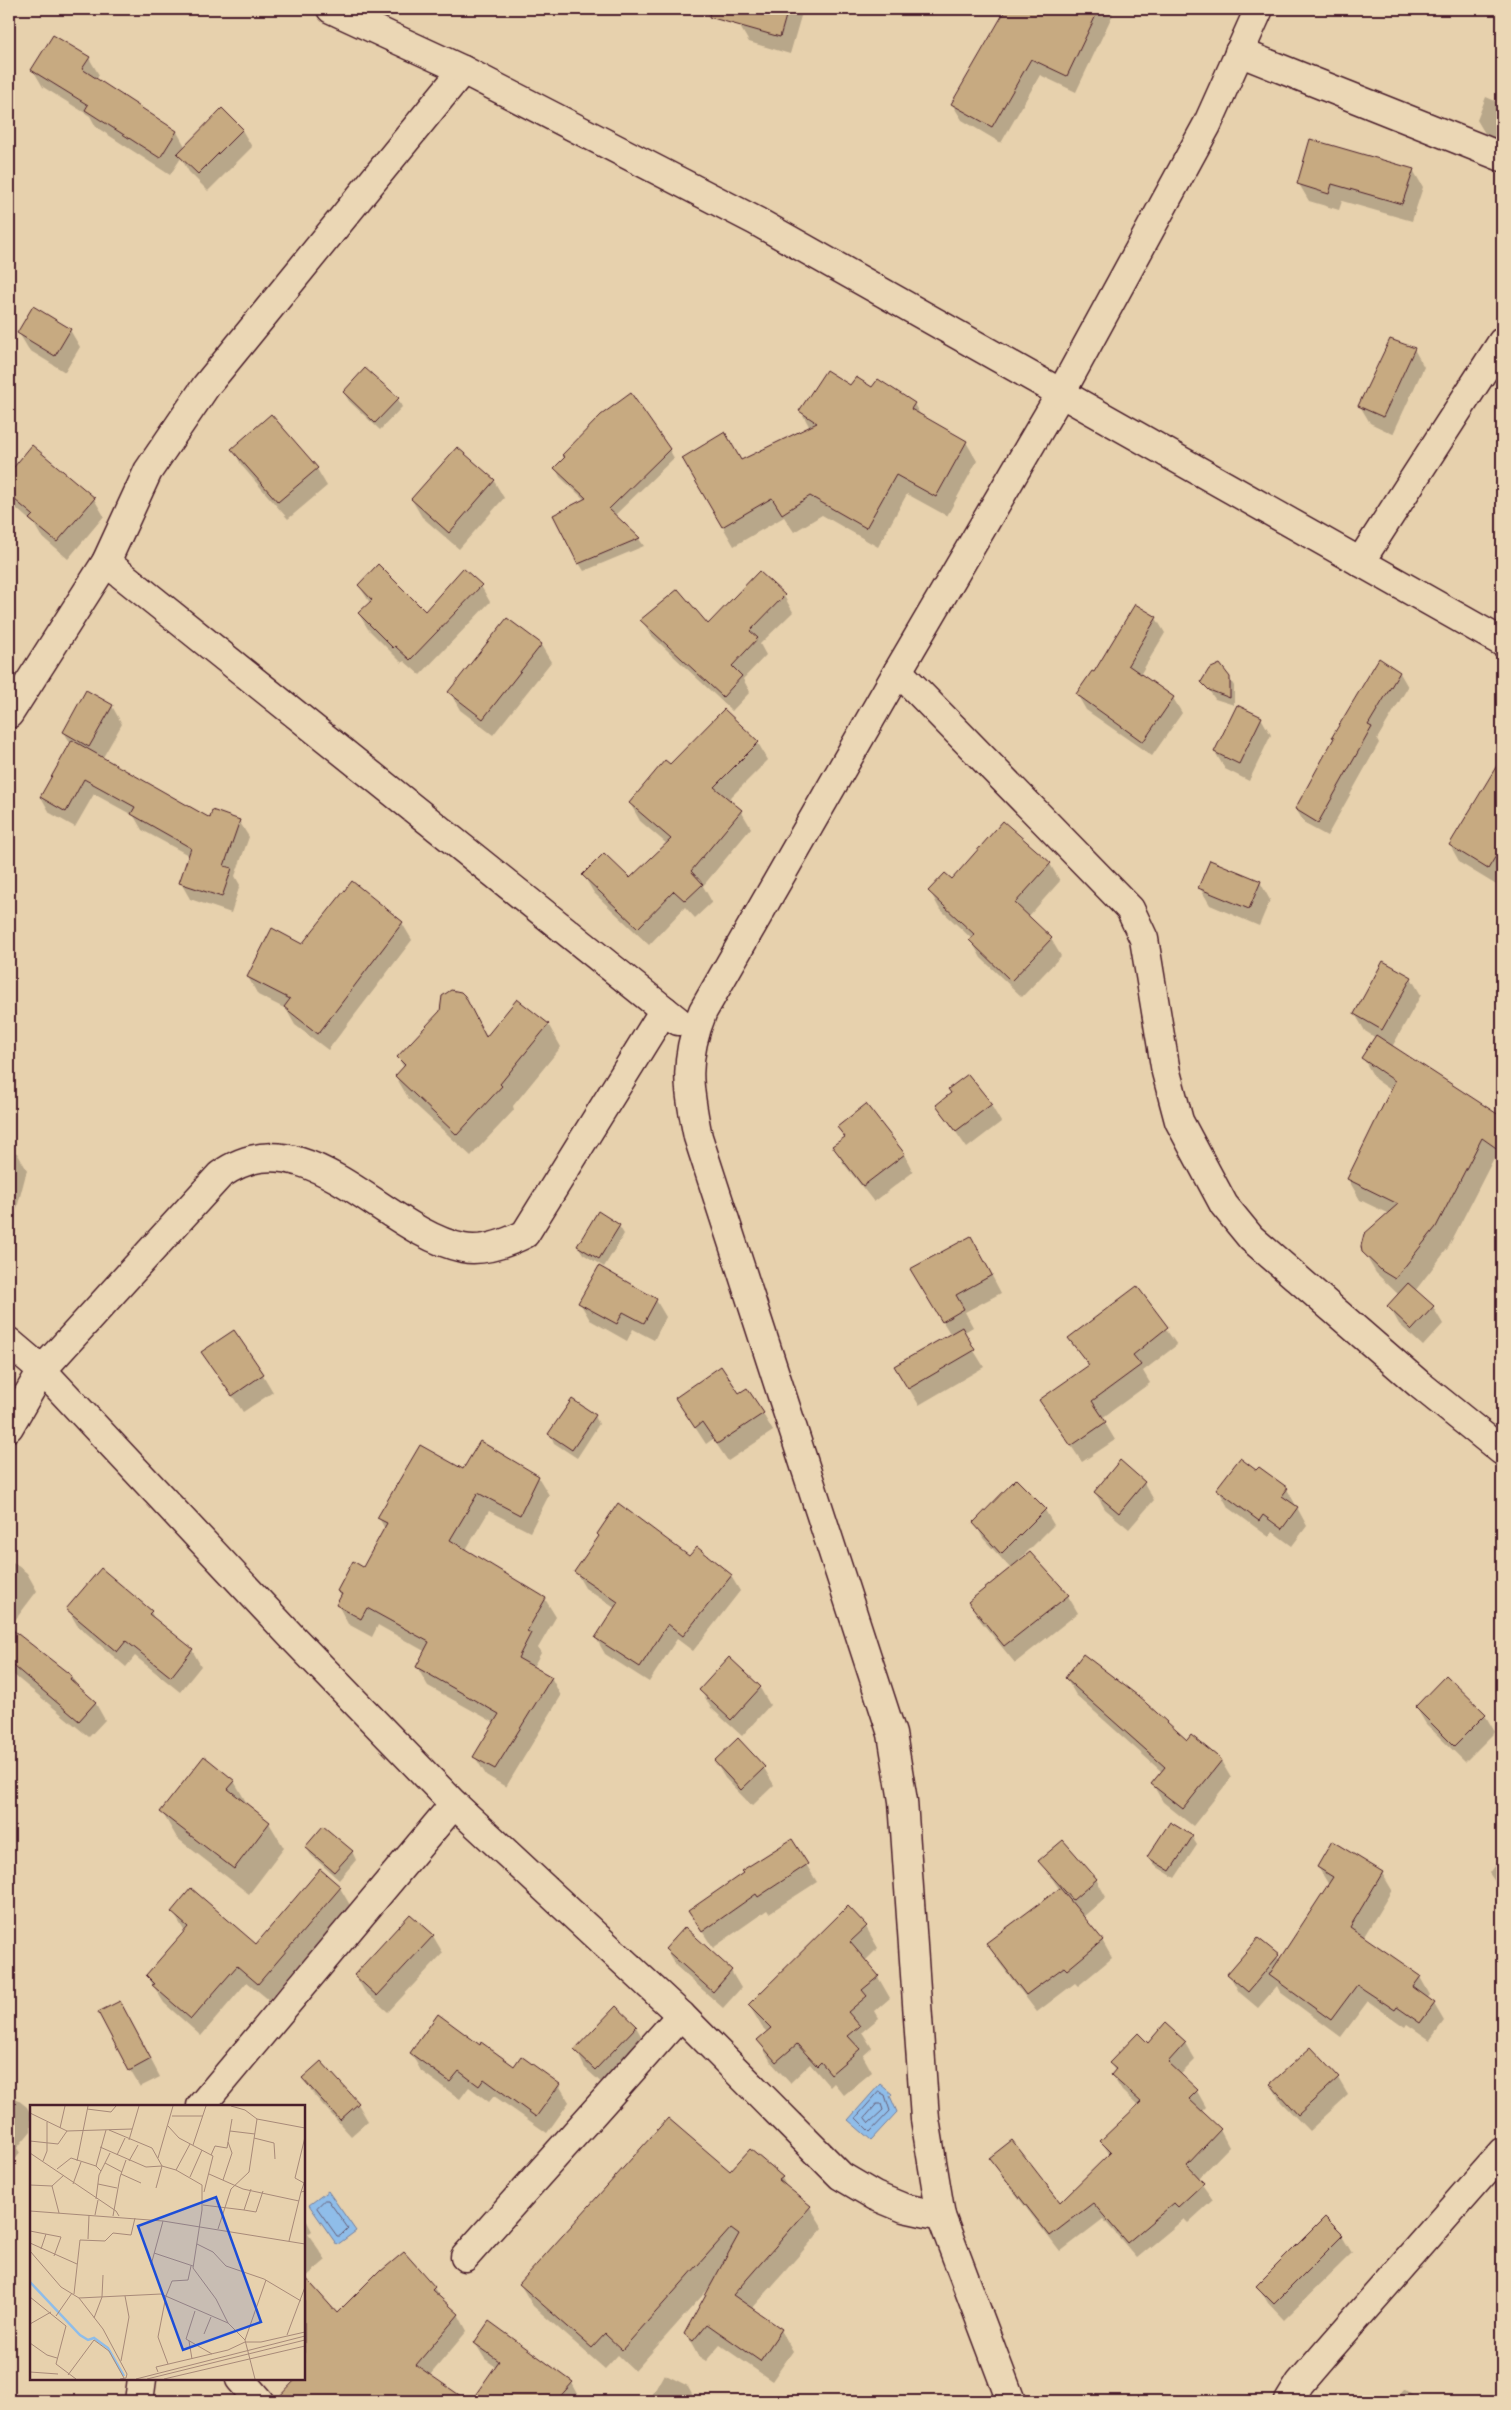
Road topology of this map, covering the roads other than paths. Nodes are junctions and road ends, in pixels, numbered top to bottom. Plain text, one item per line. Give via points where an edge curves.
1 (331, 9) edge
2 (1259, 9) edge
3 (1239, 52) junction
4 (463, 70) junction
5 (1502, 157) edge
6 (1502, 342) edge
7 (1061, 393) junction
8 (106, 562) junction
9 (1360, 562) junction
10 (1502, 642) edge
11 (898, 671) junction
12 (9, 714) edge
13 (664, 1010) junction
14 (694, 1033) junction
15 (9, 1342) edge
16 (42, 1370) junction
17 (9, 1427) edge
18 (1502, 1451) edge
19 (454, 1804) junction
20 (681, 2015) junction
21 (202, 2105) edge
22 (1502, 2152) edge
23 (941, 2216) junction
24 (465, 2257) dead end
25 (142, 2380) edge
26 (241, 2380) edge
27 (139, 2401) edge
28 (259, 2401) edge
29 (1011, 2401) edge
30 (1289, 2401) edge

1 - 4 street
2 - 3 street
3 - 5 street
3 - 7 street via 1207,125
4 - 7 street via 756,221
4 - 8 street via 206,386 148,471
6 - 9 street
7 - 9 street
7 - 11 street
8 - 12 street
8 - 13 street
9 - 10 street
11 - 14 street via 708,1003
11 - 18 street via 1130,909 1144,939 1166,1072 1179,1121 1224,1205 1251,1238 1419,1384
13 - 14 street
13 - 16 street via 525,1234 507,1244 464,1248 431,1236 297,1159 272,1156 236,1163 220,1175
14 - 23 street via 688,1063 689,1095 698,1137 892,1734 903,1801 925,2119
15 - 16 street
16 - 17 street
16 - 19 street
19 - 20 street
19 - 21 street
20 - 23 street via 841,2176 904,2208
20 - 24 street
22 - 30 street via 1300,2383
23 - 29 street
25 - 27 street
26 - 28 street

